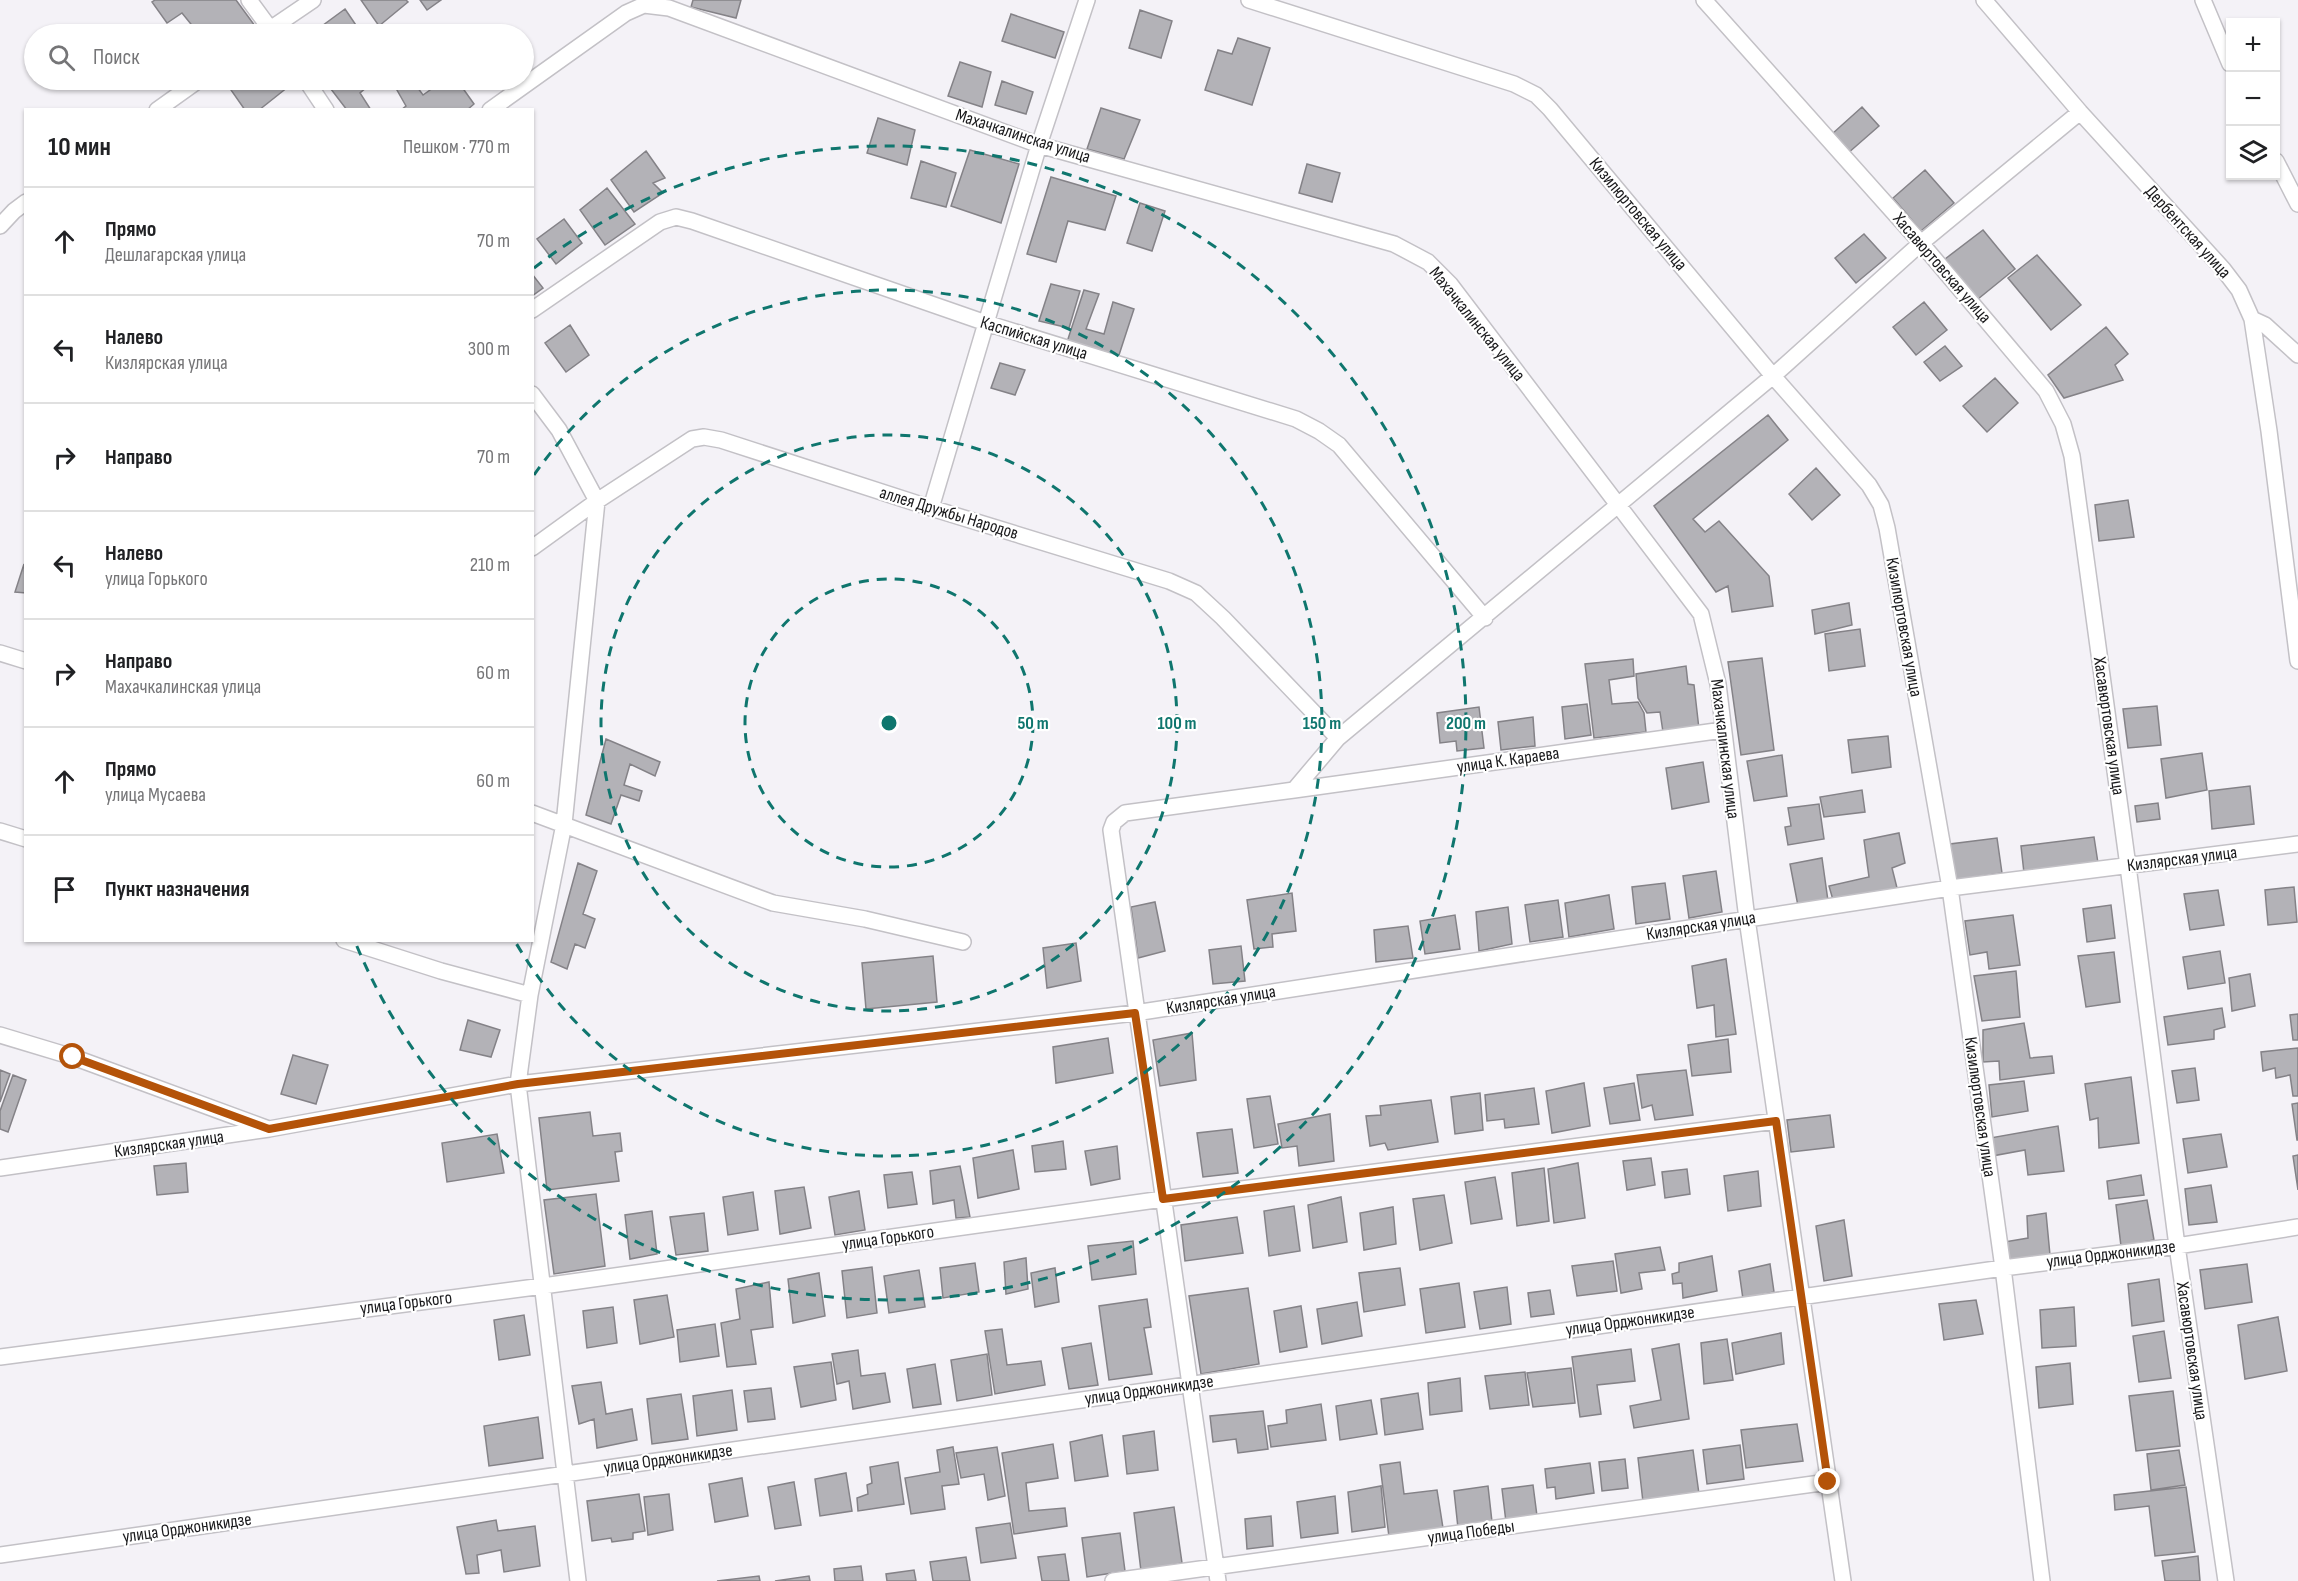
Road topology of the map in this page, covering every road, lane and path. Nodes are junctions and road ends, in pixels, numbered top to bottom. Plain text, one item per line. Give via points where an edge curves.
1 (249, 0) edge
2 (313, 0) edge
3 (1087, 0) edge
4 (1249, 0) edge
5 (1704, 0) edge
6 (1984, 0) edge
7 (2204, 0) edge
8 (264, 24) edge
9 (281, 24) edge
10 (2226, 53) edge
11 (534, 79) edge
12 (185, 90) edge
13 (313, 90) edge
14 (518, 90) edge
15 (160, 108) edge
16 (325, 108) edge
17 (493, 108) edge
18 (2080, 112) junction
19 (1039, 145) junction
20 (2280, 169) edge
21 (24, 204) edge
22 (2298, 204) edge
23 (0, 226) edge
24 (1921, 243) junction
25 (534, 309) edge
26 (2252, 319) junction
27 (986, 323) junction
28 (2298, 355) edge
29 (1773, 376) junction
30 (534, 397) edge
31 (597, 501) junction
32 (1617, 506) junction
33 (931, 508) junction
34 (534, 547) edge
35 (1485, 618) junction
36 (0, 653) edge
37 (24, 660) edge
38 (2298, 661) edge
39 (1723, 730) junction
40 (1338, 738) junction
41 (1294, 790) junction
42 (534, 814) edge
43 (564, 824) junction
44 (0, 831) edge
45 (24, 838) edge
46 (2298, 844) edge
47 (2128, 866) junction
48 (1950, 888) junction
49 (1747, 919) junction
50 (350, 942) edge
51 (963, 942) dead end
52 (531, 995) junction
53 (1135, 1013) junction
54 (0, 1035) edge
55 (518, 1084) junction
56 (1776, 1121) junction
57 (269, 1129) junction
58 (0, 1168) edge
59 (1163, 1199) junction
60 (2298, 1227) edge
61 (2177, 1246) junction
62 (2002, 1268) junction
63 (543, 1286) junction
64 (1802, 1297) junction
65 (0, 1356) edge
66 (1190, 1384) junction
67 (565, 1474) junction
68 (1828, 1482) junction
69 (0, 1555) edge
70 (1217, 1574) edge
71 (578, 1581) edge
72 (1113, 1581) edge
73 (1844, 1581) edge
74 (2042, 1581) edge
75 (2226, 1581) edge

1 - 8 street
2 - 9 street
3 - 19 street
4 - 29 street, Кизилюртовская улица via 1514,84 1536,95
5 - 24 street, Хасавюртовская улица
6 - 18 street, Дербентская улица
7 - 10 street
11 - 19 street, Махачкалинская улица via 626,13 644,5 669,8
12 - 15 street
13 - 16 street
14 - 17 street, Махачкалинская улица
18 - 24 street
18 - 26 street, Дербентская улица via 2223,269 2239,290
19 - 27 street
19 - 32 street, Махачкалинская улица via 1394,244 1428,262 1450,284
20 - 22 street
21 - 23 street
24 - 29 street
24 - 47 street, Хасавюртовская улица via 2046,391 2063,424 2072,456
25 - 27 street, Каспийская улица via 660,222 676,217
26 - 28 street via 2265,325
26 - 38 street, Дербентская улица
27 - 33 street
27 - 35 street, Каспийская улица via 1296,419 1319,430 1339,445
29 - 32 street
29 - 48 street, Кизилюртовская улица via 1869,485 1881,506
30 - 31 street via 559,430
31 - 33 street, аллея Дружбы Народов via 692,439 704,437
31 - 34 street, аллея Дружбы Народов
31 - 43 street
32 - 35 street
32 - 39 street, Махачкалинская улица via 1701,614 1718,684
33 - 40 street, аллея Дружбы Народов via 1169,581 1196,594
35 - 40 street
36 - 37 street
39 - 41 street, улица К. Караева
39 - 49 street, Махачкалинская улица
40 - 41 street
41 - 53 street, улица К. Караева via 1125,813 1114,822 1111,830
42 - 43 street
43 - 51 street via 773,903
43 - 52 street
44 - 45 street
46 - 47 street, Кизлярская улица
47 - 48 street, Кизлярская улица
47 - 61 street, Хасавюртовская улица
48 - 49 street, Кизлярская улица
48 - 62 street, Кизилюртовская улица
49 - 53 street, Кизлярская улица
49 - 56 street, Махачкалинская улица
50 - 52 street
52 - 55 street
53 - 55 street, Кизлярская улица
53 - 59 street
54 - 57 street via 73,1057
55 - 57 street, Кизлярская улица
55 - 63 street
56 - 59 street, улица Горького
56 - 64 street, Махачкалинская улица
57 - 58 street, Кизлярская улица
59 - 63 street, улица Горького
59 - 66 street
60 - 61 street, улица Орджоникидзе
61 - 62 street, улица Орджоникидзе
61 - 75 street, Хасавюртовская улица
62 - 64 street, улица Орджоникидзе
62 - 74 street, Кизилюртовская улица
63 - 65 street, улица Горького
63 - 67 street
64 - 66 street, улица Орджоникидзе
64 - 68 street, Махачкалинская улица
66 - 67 street, улица Орджоникидзе
66 - 70 street
67 - 69 street, улица Орджоникидзе
67 - 71 street
68 - 70 street, улица Победы
68 - 73 street, Махачкалинская улица
70 - 72 street, улица Победы

